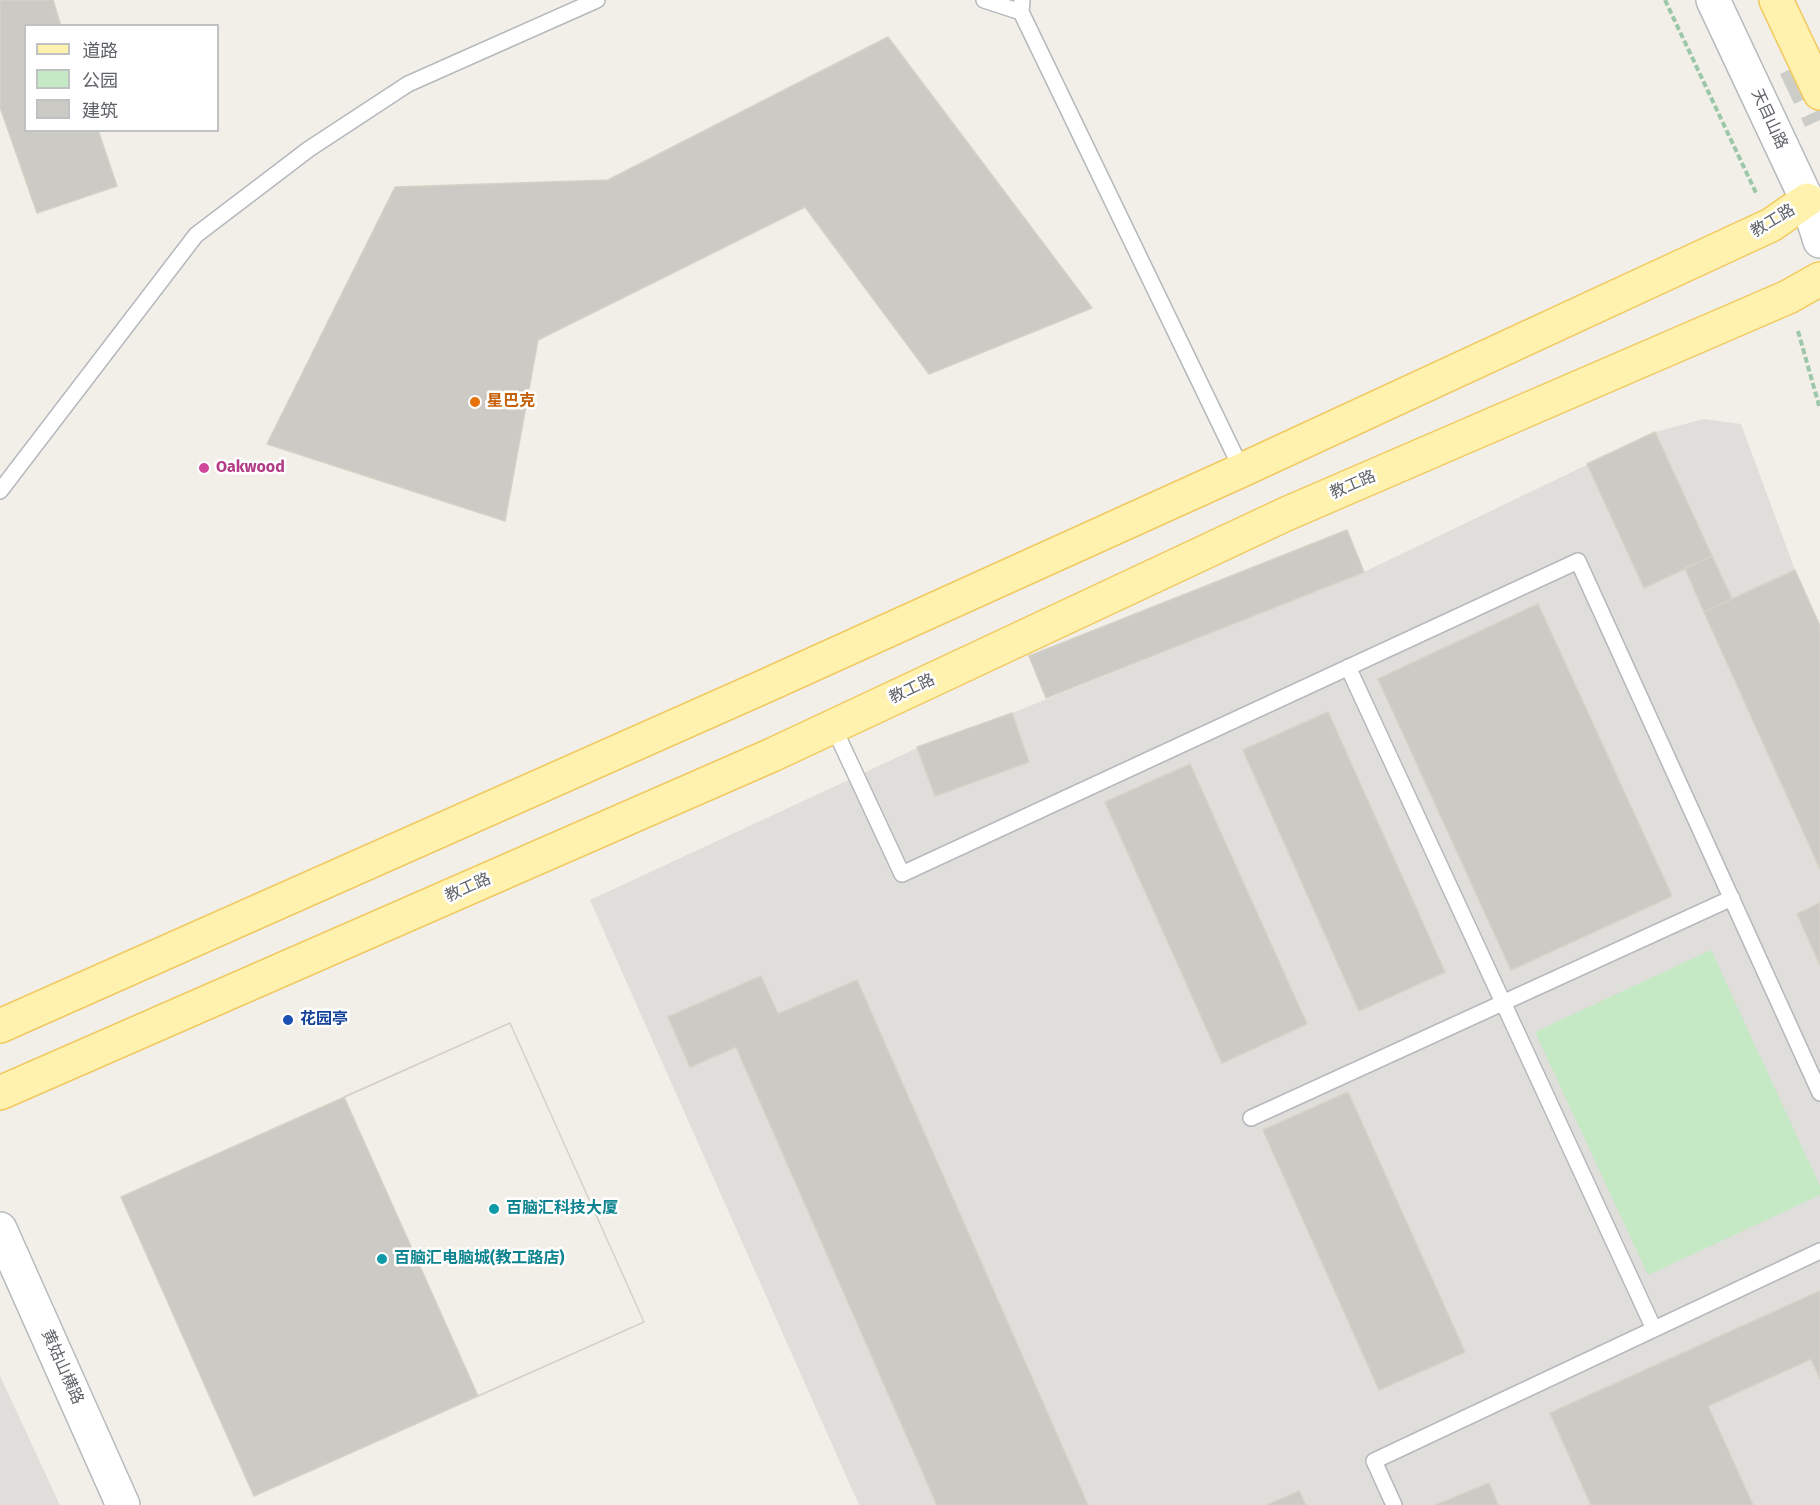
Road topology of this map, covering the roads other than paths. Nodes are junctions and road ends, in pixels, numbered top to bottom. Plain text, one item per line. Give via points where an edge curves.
1 (597, 0) edge
2 (984, 0) edge
3 (1713, 0) edge
4 (1776, 0) edge
5 (1021, 6) edge
6 (1820, 93) tunnel mouth
7 (1814, 196) edge
8 (1820, 241) edge
9 (1820, 279) edge
10 (1242, 470) junction
11 (0, 491) edge
12 (1348, 667) junction
13 (833, 726) junction
14 (1732, 898) junction
15 (1503, 1004) junction
16 (0, 1026) edge
17 (0, 1093) edge
18 (1820, 1093) edge
19 (1251, 1118) dead end
20 (0, 1229) edge
21 (1820, 1251) edge
22 (1654, 1329) junction
23 (123, 1505) edge
24 (1394, 1505) edge

1 - 11 lane via 408,84 309,149 196,236
2 - 5 lane
3 - 7 street, 天目山路
4 - 6 main road
5 - 10 lane
7 - 8 street, 天目山路
7 - 10 main road, 教工路 via 1772,225
9 - 13 main road, 教工路 via 1788,297 1286,514
10 - 16 main road, 教工路
12 - 13 lane via 902,874
12 - 14 lane via 1578,561
12 - 15 lane
13 - 17 main road, 教工路
14 - 15 lane
14 - 18 lane
15 - 19 lane
15 - 22 lane
20 - 23 street, 黄姑山横路
21 - 22 lane
22 - 24 lane via 1374,1461

